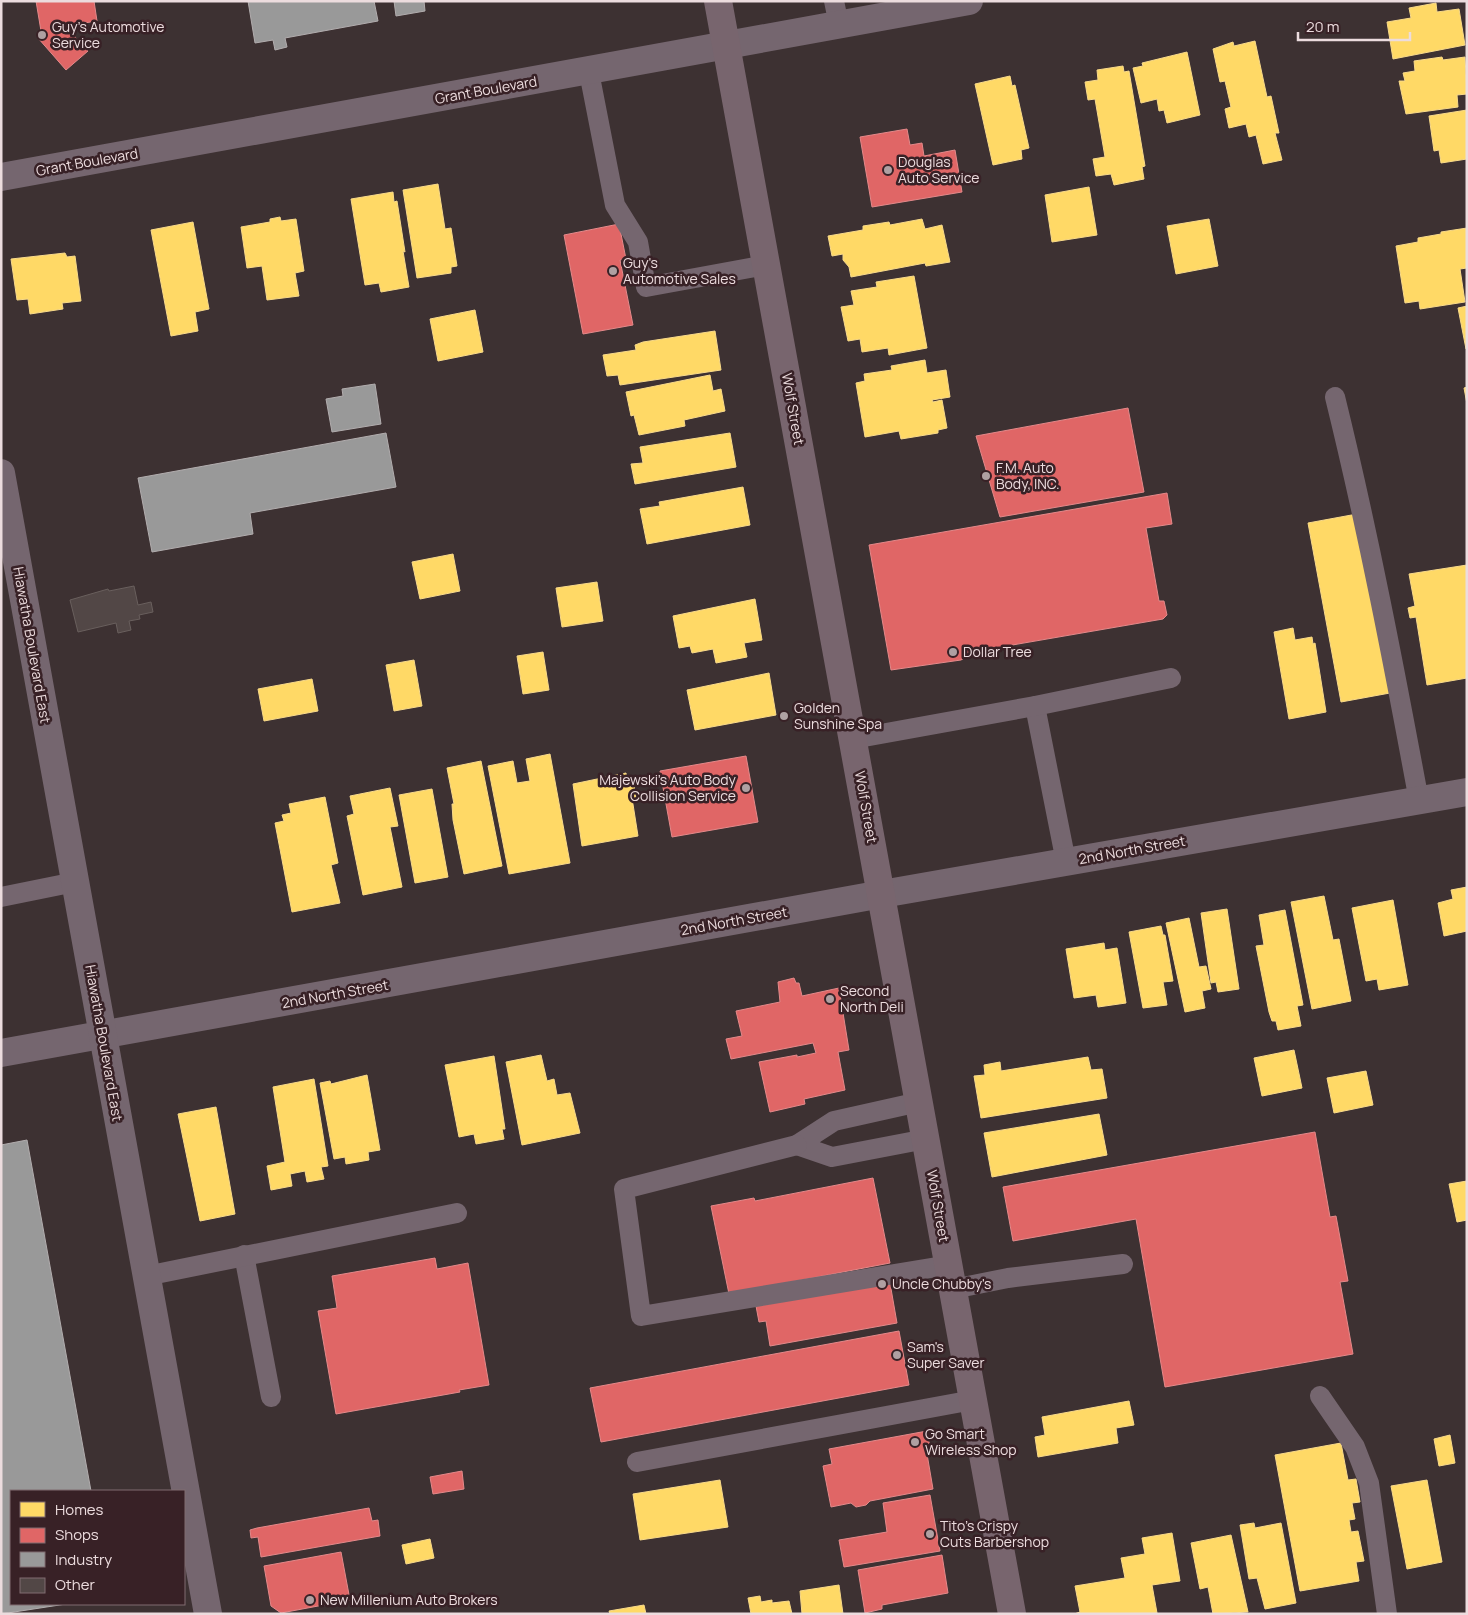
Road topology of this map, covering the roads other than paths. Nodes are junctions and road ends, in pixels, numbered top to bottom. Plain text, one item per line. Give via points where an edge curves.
1 (718, 1) edge
2 (970, 1) edge
3 (837, 13) edge
4 (726, 47) junction
5 (589, 72) junction
6 (1, 177) edge
7 (766, 265) junction
8 (1335, 397) dead end
9 (1, 473) edge
10 (1171, 678) dead end
11 (1036, 706) junction
12 (853, 739) junction
13 (1467, 792) edge
14 (1419, 801) junction
15 (1066, 862) junction
16 (75, 882) junction
17 (882, 894) junction
18 (1, 897) edge
19 (102, 1036) junction
20 (1, 1053) edge
21 (919, 1102) junction
22 (926, 1139) junction
23 (797, 1145) junction
24 (457, 1213) dead end
25 (244, 1255) junction
26 (1123, 1264) dead end
27 (146, 1276) junction
28 (951, 1277) junction
29 (1320, 1396) dead end
30 (270, 1397) dead end
31 (973, 1400) junction
32 (636, 1462) dead end
33 (208, 1614) edge
34 (1012, 1614) edge
35 (1387, 1614) edge

1 - 4 main road, Wolf Street
2 - 3 street, Grant Boulevard
3 - 4 street, Grant Boulevard
4 - 5 street, Grant Boulevard
4 - 7 main road, Wolf Street
5 - 6 street, Grant Boulevard
5 - 7 lane via 615,205 638,242 646,287
7 - 12 main road, Wolf Street
8 - 14 lane via 1388,630
9 - 16 street, Hiawatha Boulevard East
10 - 11 lane
11 - 12 lane
11 - 15 lane
12 - 17 main road, Wolf Street
13 - 14 street, 2nd North Street
14 - 15 street, 2nd North Street
15 - 17 street, 2nd North Street
16 - 18 lane
16 - 19 street, Hiawatha Boulevard East
17 - 19 street, 2nd North Street
17 - 21 main road, Wolf Street
19 - 20 street, 2nd North Street
19 - 27 street, Hiawatha Boulevard East
21 - 22 main road, Wolf Street
21 - 23 lane via 834,1121
22 - 23 lane via 832,1157
22 - 28 main road, Wolf Street
23 - 28 lane via 624,1189 641,1316
24 - 25 lane
25 - 27 lane
25 - 30 lane
26 - 28 lane via 1008,1278
27 - 33 street, Hiawatha Boulevard East
28 - 31 main road, Wolf Street
29 - 35 lane via 1355,1447 1369,1484
31 - 32 lane
31 - 34 main road, Wolf Street

